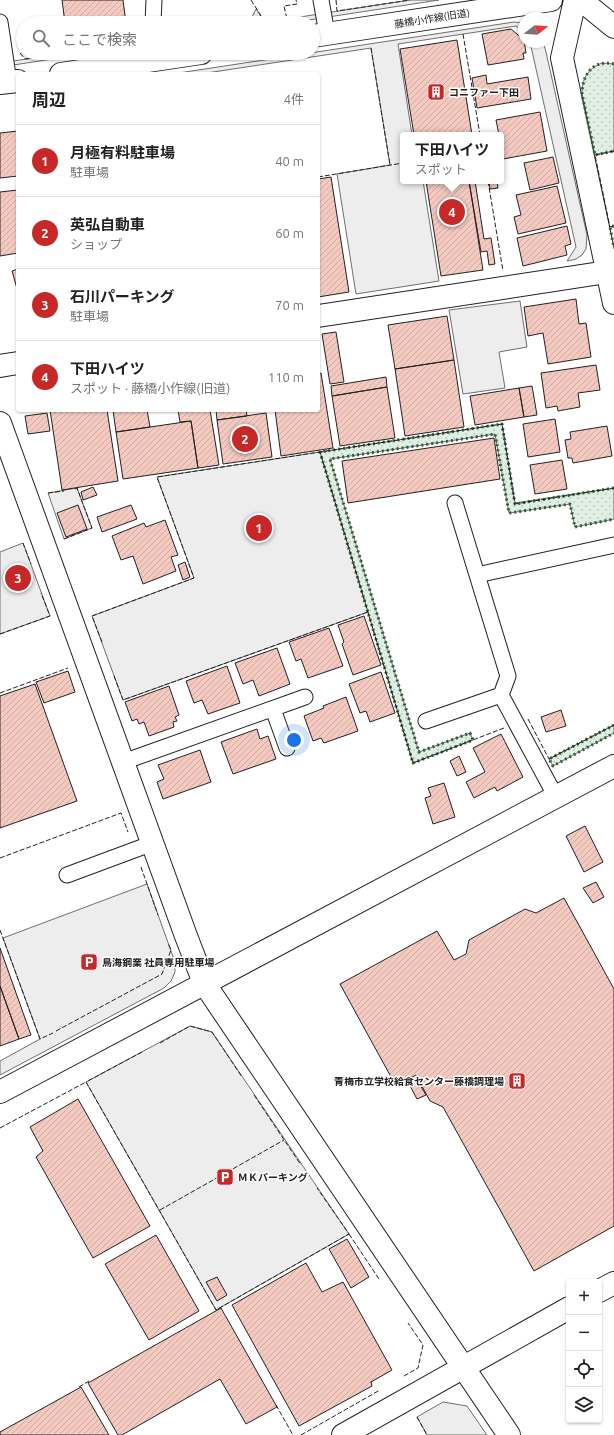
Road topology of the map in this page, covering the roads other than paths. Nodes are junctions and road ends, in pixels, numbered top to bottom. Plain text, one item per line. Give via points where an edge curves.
1 (154, 0) edge
2 (321, 0) edge
3 (551, 0) edge
4 (575, 0) edge
5 (581, 0) edge
6 (153, 16) edge
7 (0, 22) edge
8 (614, 27) edge
9 (320, 35) edge
10 (136, 60) edge
11 (72, 72) edge
12 (9, 82) edge
13 (607, 272) junction
14 (614, 303) edge
15 (320, 316) edge
16 (16, 363) edge
17 (0, 366) edge
18 (0, 423) edge
19 (455, 503) dead end
20 (614, 545) edge
21 (477, 575) junction
22 (501, 695) junction
23 (305, 697) dead end
24 (273, 709) junction
25 (426, 721) dead end
26 (287, 748) dead end
27 (123, 762) junction
28 (614, 766) edge
29 (556, 797) junction
30 (153, 843) junction
31 (67, 875) dead end
32 (204, 983) junction
33 (0, 1092) edge
34 (614, 1283) edge
35 (602, 1289) edge
36 (566, 1310) edge
37 (462, 1367) junction
38 (343, 1435) edge
39 (509, 1435) edge

1 - 6 lane
2 - 9 lane
3 - 9 street, 藤橋小作線(旧道)
4 - 13 street via 562,58
5 - 8 street
7 - 12 lane
10 - 11 street
13 - 14 street
13 - 15 street
16 - 17 street
18 - 27 street
19 - 21 lane
20 - 21 lane
21 - 22 lane via 508,676
22 - 25 lane
22 - 29 lane
23 - 24 lane
24 - 26 lane
24 - 27 lane
27 - 30 street
28 - 29 street
29 - 32 street
30 - 31 lane
30 - 32 street
32 - 33 street
32 - 37 street
34 - 35 street
36 - 37 street
37 - 38 street
37 - 39 street

